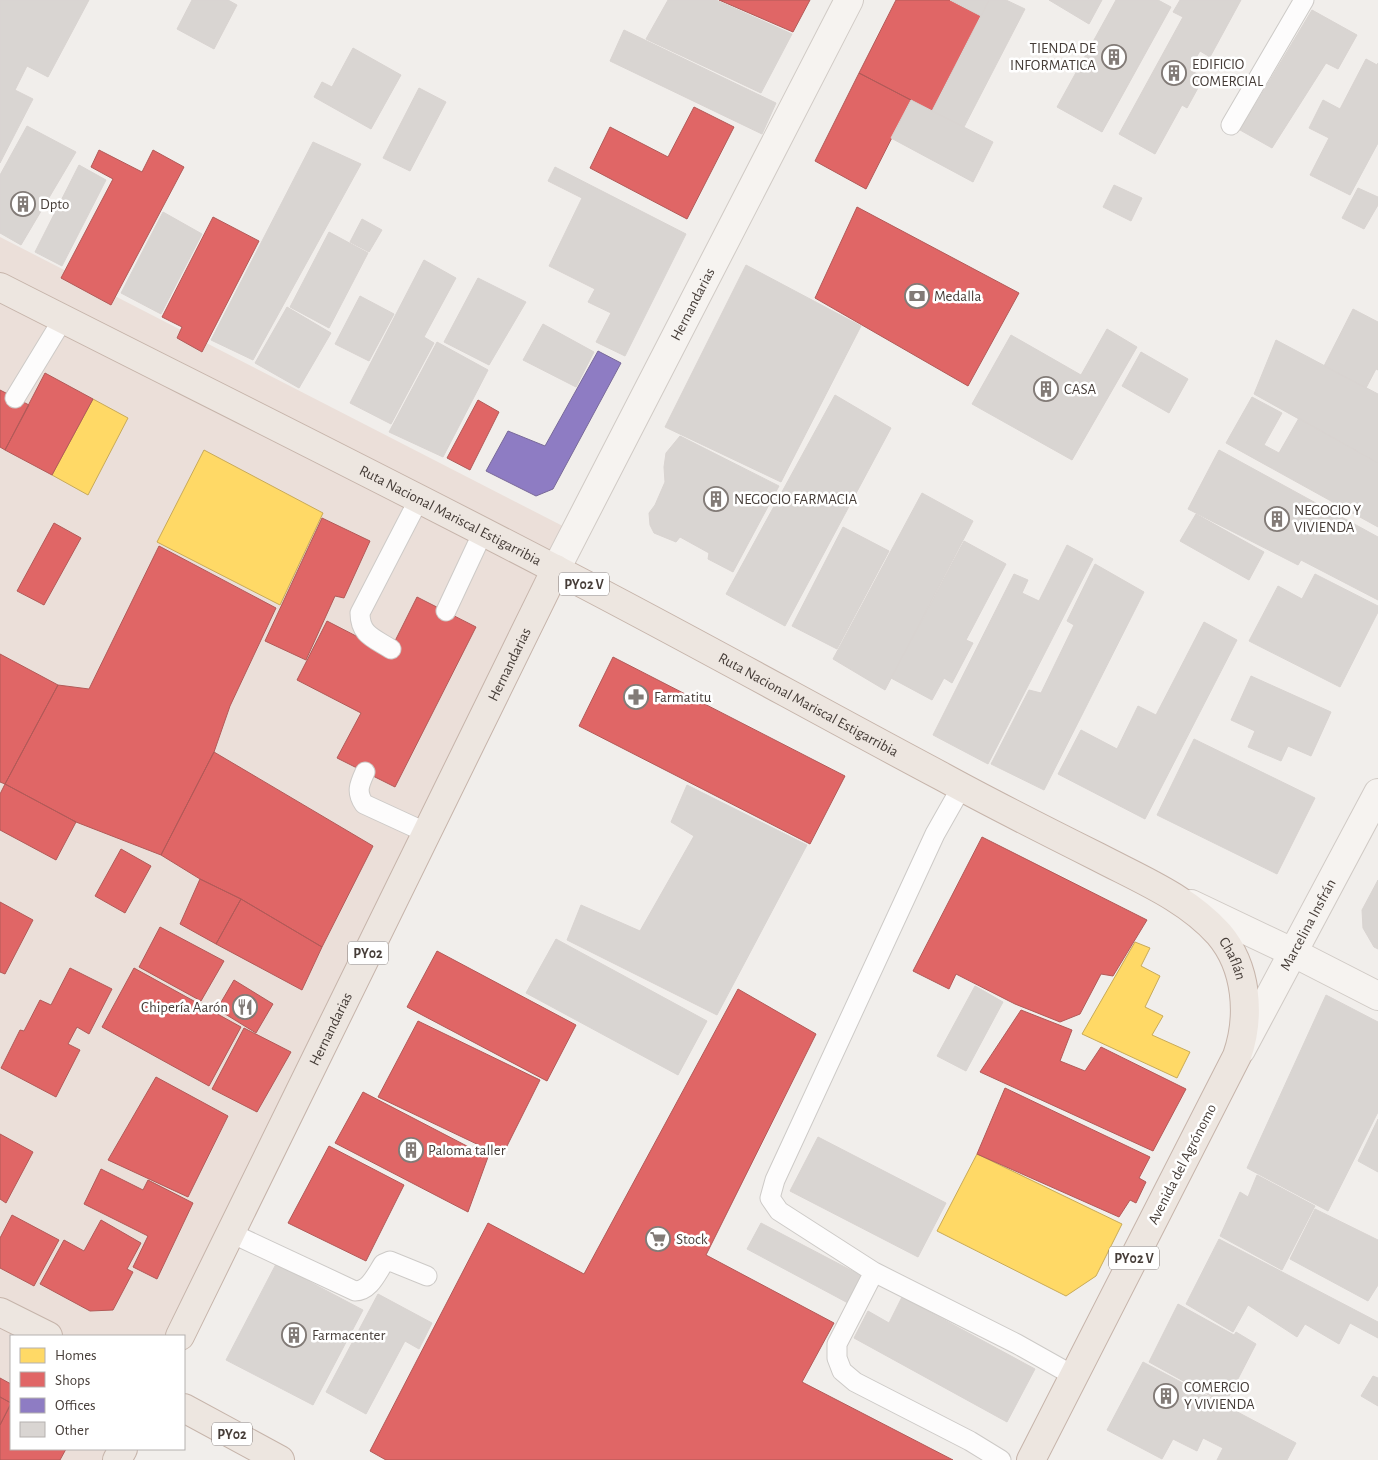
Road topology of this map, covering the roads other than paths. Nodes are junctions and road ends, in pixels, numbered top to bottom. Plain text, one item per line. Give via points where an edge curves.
1 (849, 0) edge
2 (1304, 0) edge
3 (1231, 125) dead end
4 (0, 287) edge
5 (62, 319) junction
6 (15, 398) dead end
7 (419, 499) junction
8 (482, 532) junction
9 (556, 569) junction
10 (446, 611) dead end
11 (391, 649) dead end
12 (365, 772) dead end
13 (961, 788) junction
14 (1378, 793) edge
15 (427, 832) junction
16 (1162, 890) junction
17 (1292, 952) junction
18 (1378, 996) edge
19 (1237, 1056) junction
20 (231, 1233) junction
21 (874, 1272) junction
22 (427, 1276) dead end
23 (0, 1312) edge
24 (46, 1335) edge
25 (180, 1335) edge
26 (1074, 1376) junction
27 (185, 1409) edge
28 (280, 1460) edge
29 (1002, 1460) edge
30 (1031, 1460) edge

1 - 9 main road, Hernandarias
2 - 3 lane
4 - 5 highway, Ruta Nacional Mariscal Estigarribia / PY02 V
5 - 6 lane
5 - 7 highway, Ruta Nacional Mariscal Estigarribia / PY02 V
7 - 8 highway, Ruta Nacional Mariscal Estigarribia / PY02 V
7 - 11 lane via 360,613 364,631
8 - 9 highway, Ruta Nacional Mariscal Estigarribia / PY02 V
8 - 10 lane
9 - 13 highway, Ruta Nacional Mariscal Estigarribia / PY02 V
9 - 15 highway, Hernandarias / PY02
12 - 15 lane via 358,795 364,804
13 - 16 highway, Ruta Nacional Mariscal Estigarribia / PY02 V
13 - 21 lane via 935,834 779,1171 770,1198 779,1211
14 - 17 main road, Marcelina Insfrán
15 - 20 highway, Hernandarias / PY02
16 - 17 main road
16 - 19 highway, Chaflán / PY02 V via 1202,918 1232,952 1239,970 1246,1018
17 - 18 main road
17 - 19 main road, Marcelina Insfrán
19 - 26 highway, Avenida del Agrónomo / PY02 V
20 - 22 lane via 355,1291 367,1287 383,1264 390,1261
20 - 25 highway, Hernandarias / PY02
21 - 26 lane
21 - 29 lane via 837,1344 837,1358 842,1371 855,1382
23 - 24 highway
26 - 30 highway, Avenida del Agrónomo / PY02 V
27 - 28 highway, PY02

